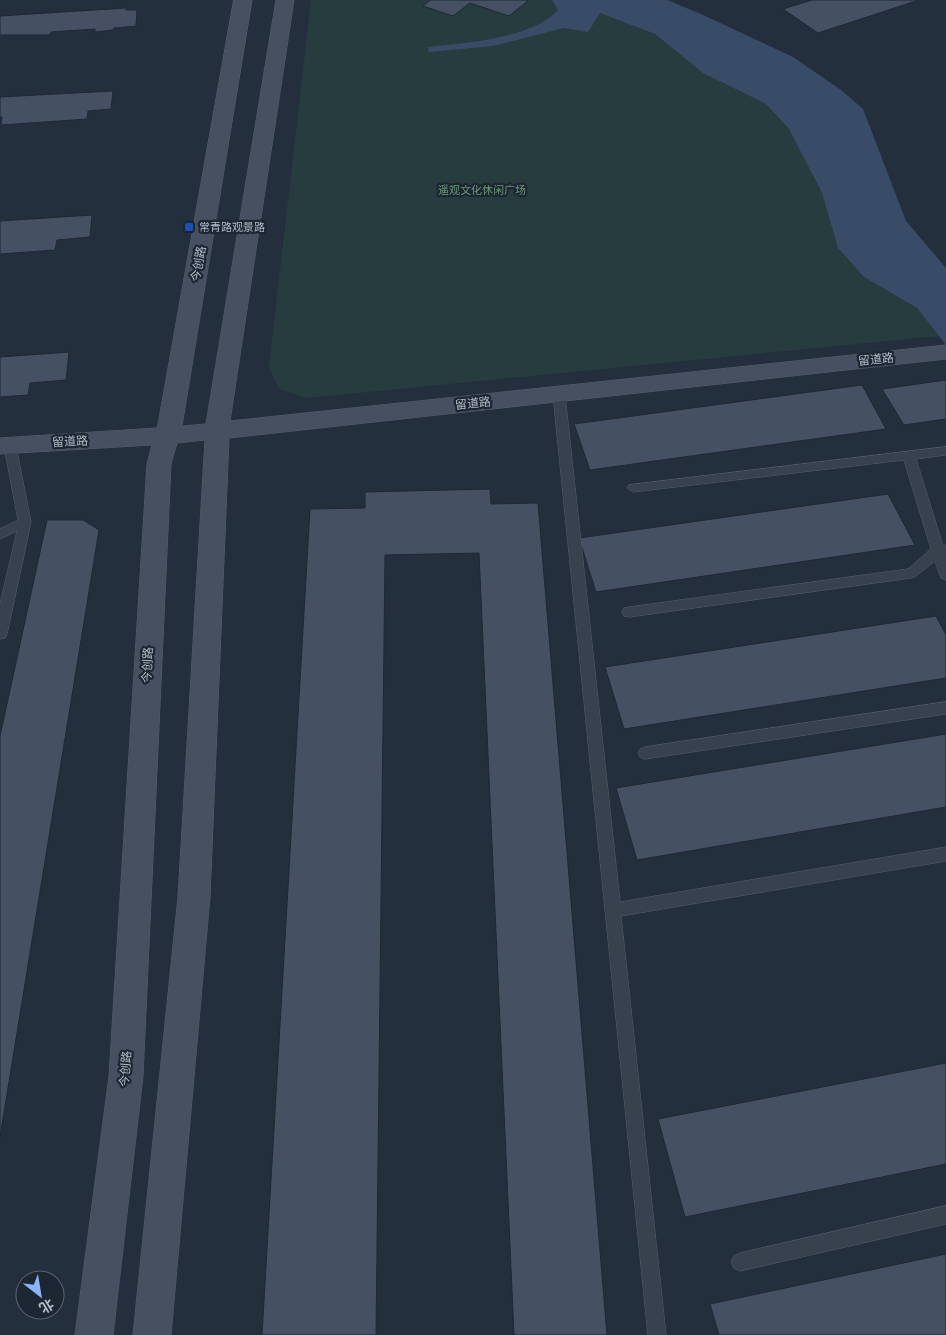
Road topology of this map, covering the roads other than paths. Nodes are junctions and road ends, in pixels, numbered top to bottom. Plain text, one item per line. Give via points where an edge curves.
1 (243, 0) edge
2 (285, 0) edge
3 (946, 352) edge
4 (559, 395) junction
5 (217, 431) junction
6 (167, 436) junction
7 (5, 446) edge
8 (946, 451) edge
9 (909, 457) junction
10 (633, 488) dead end
11 (26, 522) junction
12 (0, 534) edge
13 (942, 551) edge
14 (946, 575) edge
15 (629, 612) dead end
16 (0, 634) edge
17 (946, 708) edge
18 (645, 752) dead end
19 (946, 854) edge
20 (613, 910) junction
21 (946, 1214) edge
22 (740, 1262) dead end
23 (94, 1335) edge
24 (152, 1335) edge
25 (657, 1335) edge

1 - 6 main road, 今创路
2 - 5 main road
3 - 4 main road, 留道路
4 - 5 main road, 留道路
4 - 20 lane
5 - 6 main road, 留道路
5 - 24 main road via 194,897
6 - 7 main road, 留道路
6 - 23 main road, 今创路 via 160,464 126,1076
7 - 11 lane
8 - 9 lane
9 - 10 lane
9 - 13 lane
11 - 12 lane
11 - 16 lane
13 - 14 lane
13 - 15 lane via 911,573
17 - 18 lane
19 - 20 lane
20 - 25 lane
21 - 22 lane

